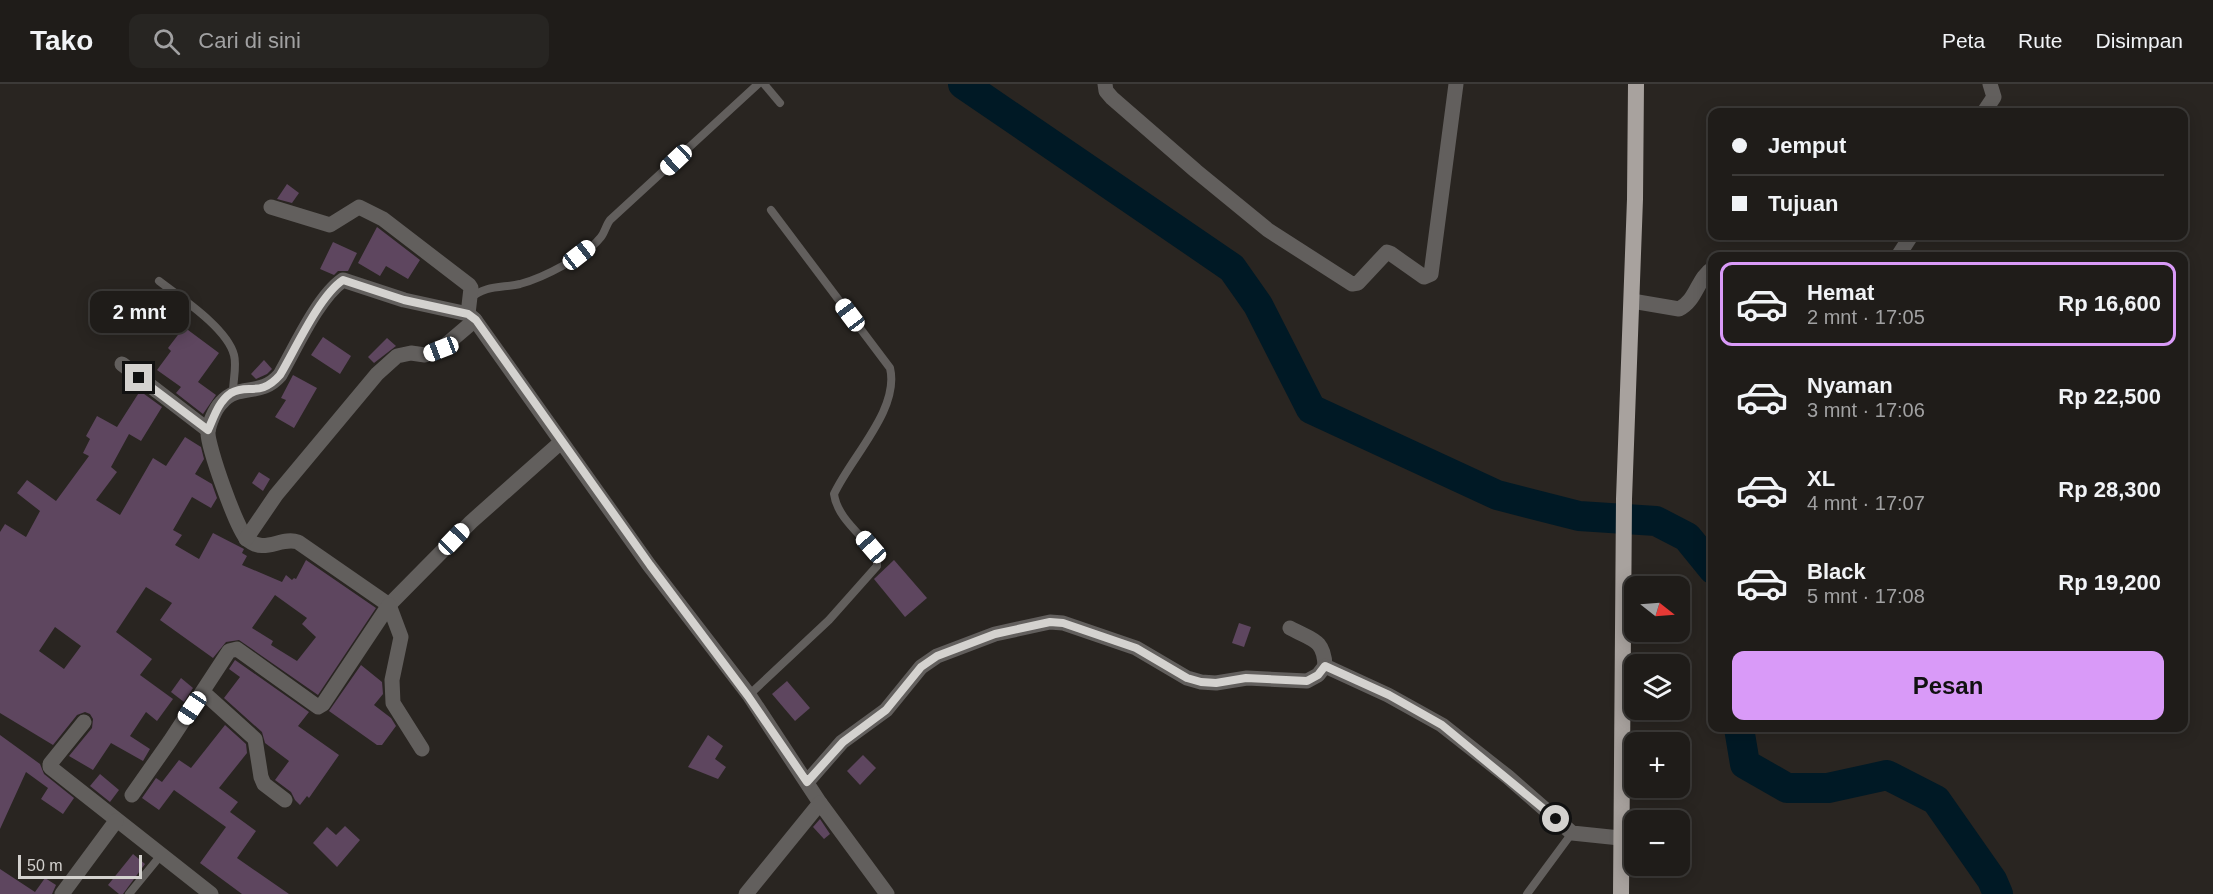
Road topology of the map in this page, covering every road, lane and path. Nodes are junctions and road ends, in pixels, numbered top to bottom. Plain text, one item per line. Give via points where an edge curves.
1 (758, 84) edge
2 (764, 84) edge
3 (1105, 84) edge
4 (1456, 84) edge
5 (1636, 84) edge
6 (1990, 84) edge
7 (780, 103) dead end
8 (1987, 108) edge
9 (271, 207) dead end
10 (771, 210) dead end
11 (1708, 273) edge
12 (159, 281) dead end
13 (1632, 301) junction
14 (472, 311) junction
15 (122, 364) dead end
16 (233, 392) junction
17 (208, 430) junction
18 (561, 441) junction
19 (246, 538) junction
20 (389, 605) junction
21 (1290, 628) dead end
22 (1325, 666) junction
23 (203, 692) junction
24 (748, 696) junction
25 (84, 722) dead end
26 (422, 748) dead end
27 (807, 782) junction
28 (132, 795) dead end
29 (285, 800) dead end
30 (820, 803) junction
31 (117, 821) junction
32 (1572, 833) junction
33 (1620, 838) junction
34 (161, 855) junction
35 (62, 894) edge
36 (129, 894) edge
37 (211, 894) edge
38 (746, 894) edge
39 (887, 894) edge
40 (1527, 894) edge
41 (1621, 894) edge

1 - 14 lane via 610,220 599,238 579,255 532,280 483,290
2 - 7 lane
3 - 4 street via 1112,98 1268,230 1352,284 1358,283 1387,252 1424,277 1431,273
5 - 13 highway
6 - 8 street via 1994,97
9 - 14 street via 330,225 361,207 383,219 469,285
10 - 24 lane via 890,368 892,379 887,403 834,494 840,512 878,555 878,567 829,620
11 - 13 street via 1693,297 1679,309
12 - 16 lane via 198,310 230,343 235,358
13 - 33 highway via 1624,499
14 - 16 street via 404,300 343,280 317,310 272,384
14 - 18 street
14 - 19 street via 441,349 425,355 397,356 377,374 276,495
15 - 17 street
16 - 17 street via 219,405
17 - 19 street via 211,453
18 - 20 street via 471,522
18 - 24 street
19 - 20 street via 260,546 298,542
20 - 23 street via 321,706 237,649 229,651
20 - 26 street via 401,637 392,680 393,703
21 - 22 street via 1320,644
22 - 27 street via 1307,681 1246,678 1201,682 1136,648 1050,622 1006,632 937,656 921,667 894,702 843,742
22 - 32 street via 1442,725
23 - 28 street
23 - 29 street via 255,739 264,784
24 - 27 street
25 - 31 street via 51,767
27 - 30 street
30 - 38 street
30 - 39 street
31 - 34 street
31 - 35 street
32 - 33 street
32 - 40 lane
33 - 41 highway
34 - 36 lane
34 - 37 street

